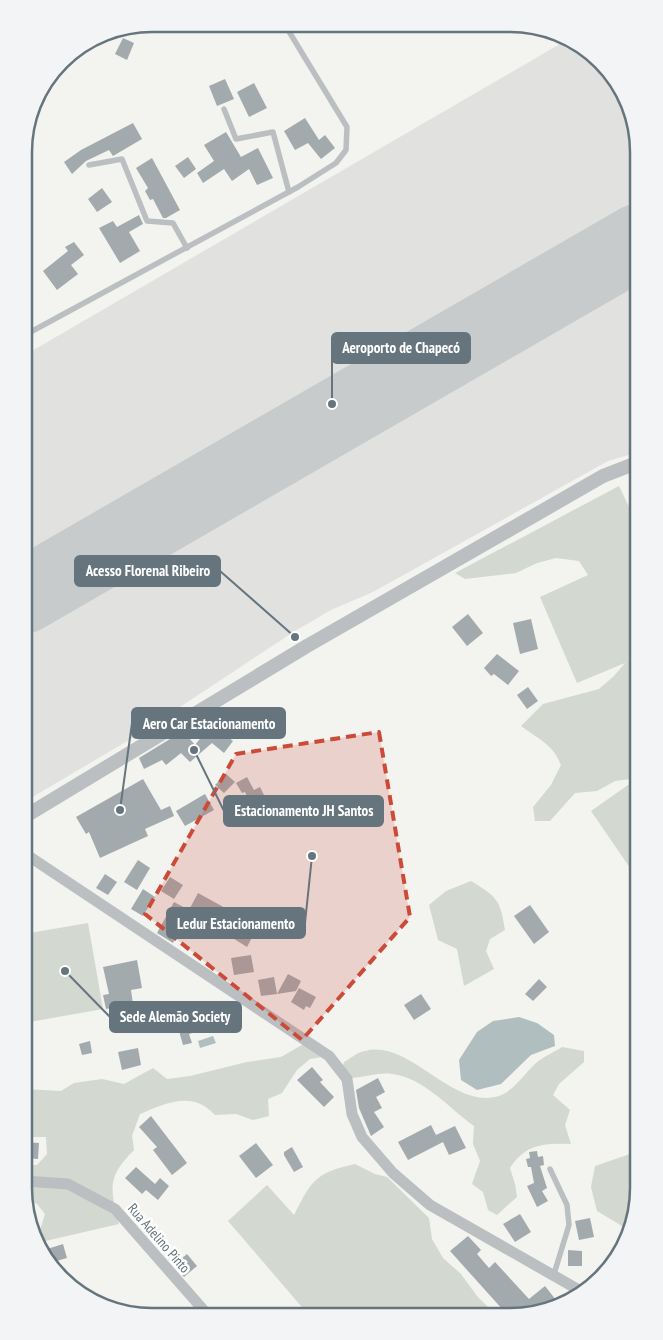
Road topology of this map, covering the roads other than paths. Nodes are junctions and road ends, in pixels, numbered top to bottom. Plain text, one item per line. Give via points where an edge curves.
1 (288, 32) edge
2 (224, 108) dead end
3 (89, 165) dead end
4 (289, 192) junction
5 (186, 248) junction
6 (33, 330) edge
7 (630, 466) edge
8 (32, 812) edge
9 (32, 859) edge
10 (550, 1169) dead end
11 (32, 1181) edge
12 (554, 1274) junction
13 (576, 1288) edge
14 (202, 1308) edge

1 - 4 lane via 347,126 346,150 336,163
2 - 4 lane via 236,139 273,132
3 - 5 lane via 122,159 147,221 173,223
4 - 5 lane
5 - 6 lane
7 - 8 street via 603,476 316,641
9 - 12 street via 329,1056 347,1080 352,1114 362,1137 393,1174 430,1205
10 - 12 lane via 567,1205 569,1225
11 - 14 street, Rua Adelino Pinto via 68,1184 115,1209
12 - 13 street

